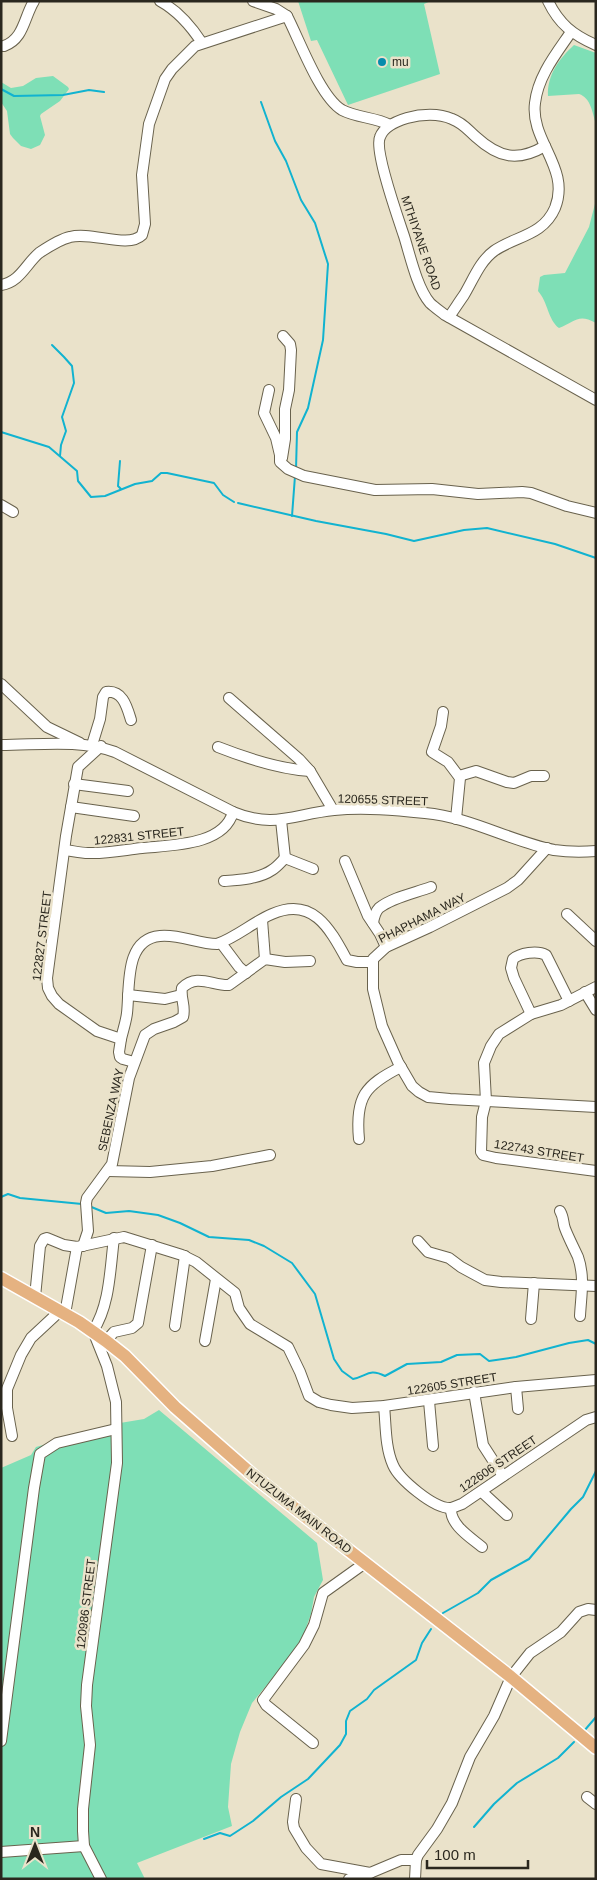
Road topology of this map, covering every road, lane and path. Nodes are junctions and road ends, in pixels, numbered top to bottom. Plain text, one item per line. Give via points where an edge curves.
1 (34, 1) edge
2 (160, 1) edge
3 (253, 1) edge
4 (548, 1) edge
5 (274, 5) edge
6 (287, 16) junction
7 (571, 32) junction
8 (202, 43) junction
9 (596, 45) edge
10 (4, 46) dead end
11 (390, 125) junction
12 (545, 146) junction
13 (1, 285) edge
14 (449, 317) junction
15 (283, 336) dead end
16 (269, 390) dead end
17 (596, 400) edge
18 (281, 464) junction
19 (1, 505) edge
20 (13, 512) dead end
21 (596, 513) edge
22 (1, 684) edge
23 (229, 698) dead end
24 (444, 712) dead end
25 (131, 720) dead end
26 (81, 744) junction
27 (1, 745) edge
28 (96, 746) junction
29 (218, 747) dead end
30 (310, 772) junction
31 (459, 776) junction
32 (544, 776) dead end
33 (74, 784) junction
34 (128, 791) dead end
35 (71, 807) junction
36 (333, 810) junction
37 (233, 812) junction
38 (134, 816) dead end
39 (456, 819) junction
40 (281, 820) junction
41 (547, 848) junction
42 (65, 850) junction
43 (596, 851) edge
44 (284, 858) junction
45 (345, 861) dead end
46 (312, 869) dead end
47 (224, 881) dead end
48 (431, 887) dead end
49 (567, 914) dead end
50 (262, 920) junction
51 (373, 923) junction
52 (596, 941) edge
53 (221, 943) junction
54 (386, 947) junction
55 (264, 959) junction
56 (310, 961) dead end
57 (373, 962) junction
58 (246, 973) junction
59 (596, 986) edge
60 (586, 992) junction
61 (128, 995) junction
62 (181, 995) junction
63 (569, 1001) junction
64 (596, 1010) edge
65 (531, 1014) junction
66 (121, 1039) junction
67 (134, 1062) junction
68 (401, 1067) junction
69 (486, 1101) junction
70 (596, 1107) edge
71 (360, 1139) dead end
72 (270, 1155) dead end
73 (108, 1171) junction
74 (596, 1171) edge
75 (560, 1211) dead end
76 (114, 1238) junction
77 (418, 1241) dead end
78 (152, 1245) junction
79 (80, 1246) junction
80 (185, 1256) junction
81 (1, 1278) edge
82 (216, 1279) junction
83 (534, 1283) junction
84 (583, 1286) junction
85 (596, 1286) edge
86 (35, 1297) junction
87 (62, 1313) junction
88 (580, 1316) dead end
89 (531, 1319) dead end
90 (175, 1326) dead end
91 (93, 1331) junction
92 (106, 1341) junction
93 (205, 1341) dead end
94 (596, 1380) edge
95 (516, 1386) junction
96 (474, 1392) junction
97 (429, 1401) junction
98 (384, 1406) junction
99 (518, 1409) dead end
100 (596, 1417) edge
101 (116, 1429) junction
102 (12, 1436) dead end
103 (434, 1446) dead end
104 (503, 1476) junction
105 (482, 1492) junction
106 (451, 1508) junction
107 (507, 1515) dead end
108 (482, 1547) dead end
109 (365, 1563) junction
110 (596, 1610) edge
111 (511, 1677) junction
112 (1, 1741) edge
113 (313, 1743) dead end
114 (596, 1748) edge
115 (587, 1797) dead end
116 (296, 1799) dead end
117 (596, 1804) edge
118 (84, 1846) junction
119 (1, 1852) edge
120 (416, 1860) junction
121 (370, 1873) junction
122 (414, 1878) edge
123 (101, 1879) edge
124 (349, 1879) edge

1 - 10 street via 20,33
2 - 8 street via 183,18
3 - 5 street
4 - 7 street
5 - 6 street
6 - 8 street
6 - 11 street via 309,65 336,105 349,113
7 - 9 street
7 - 12 street via 538,87 534,110
8 - 13 street via 186,54 165,79 152,116 142,174 145,224 142,235 130,241 84,235 68,237 38,254 16,279
11 - 12 street via 414,116 440,116 466,126 483,143 507,156 522,156
11 - 14 street, MTHIYANE ROAD via 379,138 378,149 404,236 421,289 429,302
12 - 14 street via 559,183 558,196 549,219 541,228 487,257
14 - 17 street, MTHIYANE ROAD
15 - 18 street via 291,350
16 - 18 street via 264,413 276,438
18 - 21 street via 304,476 375,490 432,489 478,494 522,492
19 - 20 street
22 - 26 street via 46,727
23 - 30 street via 299,758
24 - 31 street via 432,753 448,762
25 - 28 street via 125,702 114,693 106,692
26 - 27 street, 120655 STREET
26 - 28 street, 120655 STREET
28 - 33 street, 122827 STREET via 80,764
28 - 37 street, 120655 STREET via 115,752
29 - 30 street via 289,769
30 - 36 street
31 - 32 street via 476,771 514,783 531,776
31 - 39 street
33 - 34 street
33 - 35 street, 122827 STREET
35 - 38 street
35 - 42 street, 122827 STREET
36 - 39 street, 120655 STREET via 401,811
36 - 40 street, 120655 STREET
37 - 40 street, 120655 STREET
37 - 42 street, 122831 STREET via 224,827 189,844 99,853
39 - 41 street, 120655 STREET
40 - 44 street
41 - 43 street, 120655 STREET
41 - 54 street, PHAPHAMA WAY via 507,888
42 - 66 street, 122827 STREET via 48,988 59,1004 97,1031
44 - 46 street
44 - 47 street via 272,870 260,875
45 - 51 street
48 - 51 street via 379,909
49 - 52 street
50 - 53 street
50 - 55 street
50 - 57 street via 281,911 308,910 334,936 347,960
51 - 54 street
53 - 58 street
53 - 61 street via 207,944 172,936 146,941 140,945 131,965
54 - 57 street, PHAPHAMA WAY
55 - 56 street
55 - 58 street
57 - 68 street, PHAPHAMA WAY via 373,989 382,1026
58 - 62 street via 229,985 209,981 189,983 182,988
59 - 60 street
60 - 63 street
60 - 64 street
61 - 62 street via 165,998
61 - 66 street
62 - 67 street, SEBENZA WAY via 185,1008 183,1016 149,1031
63 - 65 street
63 - 65 street via 546,955 522,954 513,959 511,968
65 - 69 street via 499,1034 491,1046 484,1063
66 - 67 street via 120,1057
67 - 73 street, SEBENZA WAY
68 - 69 street, PHAPHAMA WAY via 412,1086 428,1097
68 - 71 street via 375,1082 366,1092 359,1107
69 - 70 street, PHAPHAMA WAY
69 - 74 street, 122743 STREET via 482,1117 483,1155
72 - 73 street via 212,1166 150,1172
73 - 79 street, SEBENZA WAY via 87,1198 88,1231
75 - 84 street via 578,1258
76 - 78 street via 124,1237
76 - 79 street
76 - 91 street via 107,1295
77 - 83 street via 428,1252 449,1258 486,1280
78 - 80 street
78 - 92 street via 138,1322 132,1328 114,1332
79 - 86 street via 64,1245 47,1238 42,1242
79 - 87 street, SEBENZA WAY
80 - 82 street
80 - 90 street
81 - 86 main road, NTUZUMA MAIN ROAD
82 - 93 street
82 - 98 street, 122605 STREET via 236,1293 239,1308 250,1324 288,1348 312,1399 346,1408
83 - 84 street
83 - 89 street
84 - 85 street
84 - 88 street
86 - 87 main road, NTUZUMA MAIN ROAD
87 - 91 main road, NTUZUMA MAIN ROAD
87 - 102 street via 31,1338 7,1389 6,1408
91 - 92 main road, NTUZUMA MAIN ROAD
91 - 101 street, 120986 STREET via 114,1392
92 - 109 main road, NTUZUMA MAIN ROAD via 175,1408 256,1478
94 - 95 street, 122605 STREET
95 - 96 street, 122605 STREET
95 - 99 street
96 - 97 street, 122605 STREET
96 - 104 street via 482,1445
97 - 98 street, 122605 STREET
97 - 103 street
98 - 106 street, 122606 STREET via 390,1456 396,1471 422,1495
100 - 104 street, 122606 STREET via 586,1420
101 - 112 street via 56,1443 40,1454
101 - 118 street, 120986 STREET via 117,1463 86,1699 90,1745 83,1809
104 - 105 street, 122606 STREET
105 - 106 street, 122606 STREET
105 - 107 street
106 - 108 street via 457,1524
109 - 111 main road, NTUZUMA MAIN ROAD
109 - 113 street via 323,1593 314,1625 304,1645 263,1700
110 - 111 street via 579,1612 561,1632 530,1653
111 - 114 main road, NTUZUMA MAIN ROAD
111 - 120 street via 494,1716 470,1757 452,1803
115 - 117 street
116 - 121 street via 294,1828 317,1861
118 - 119 street
118 - 123 street, 120986 STREET
120 - 121 street via 401,1860
120 - 122 street
121 - 124 street

